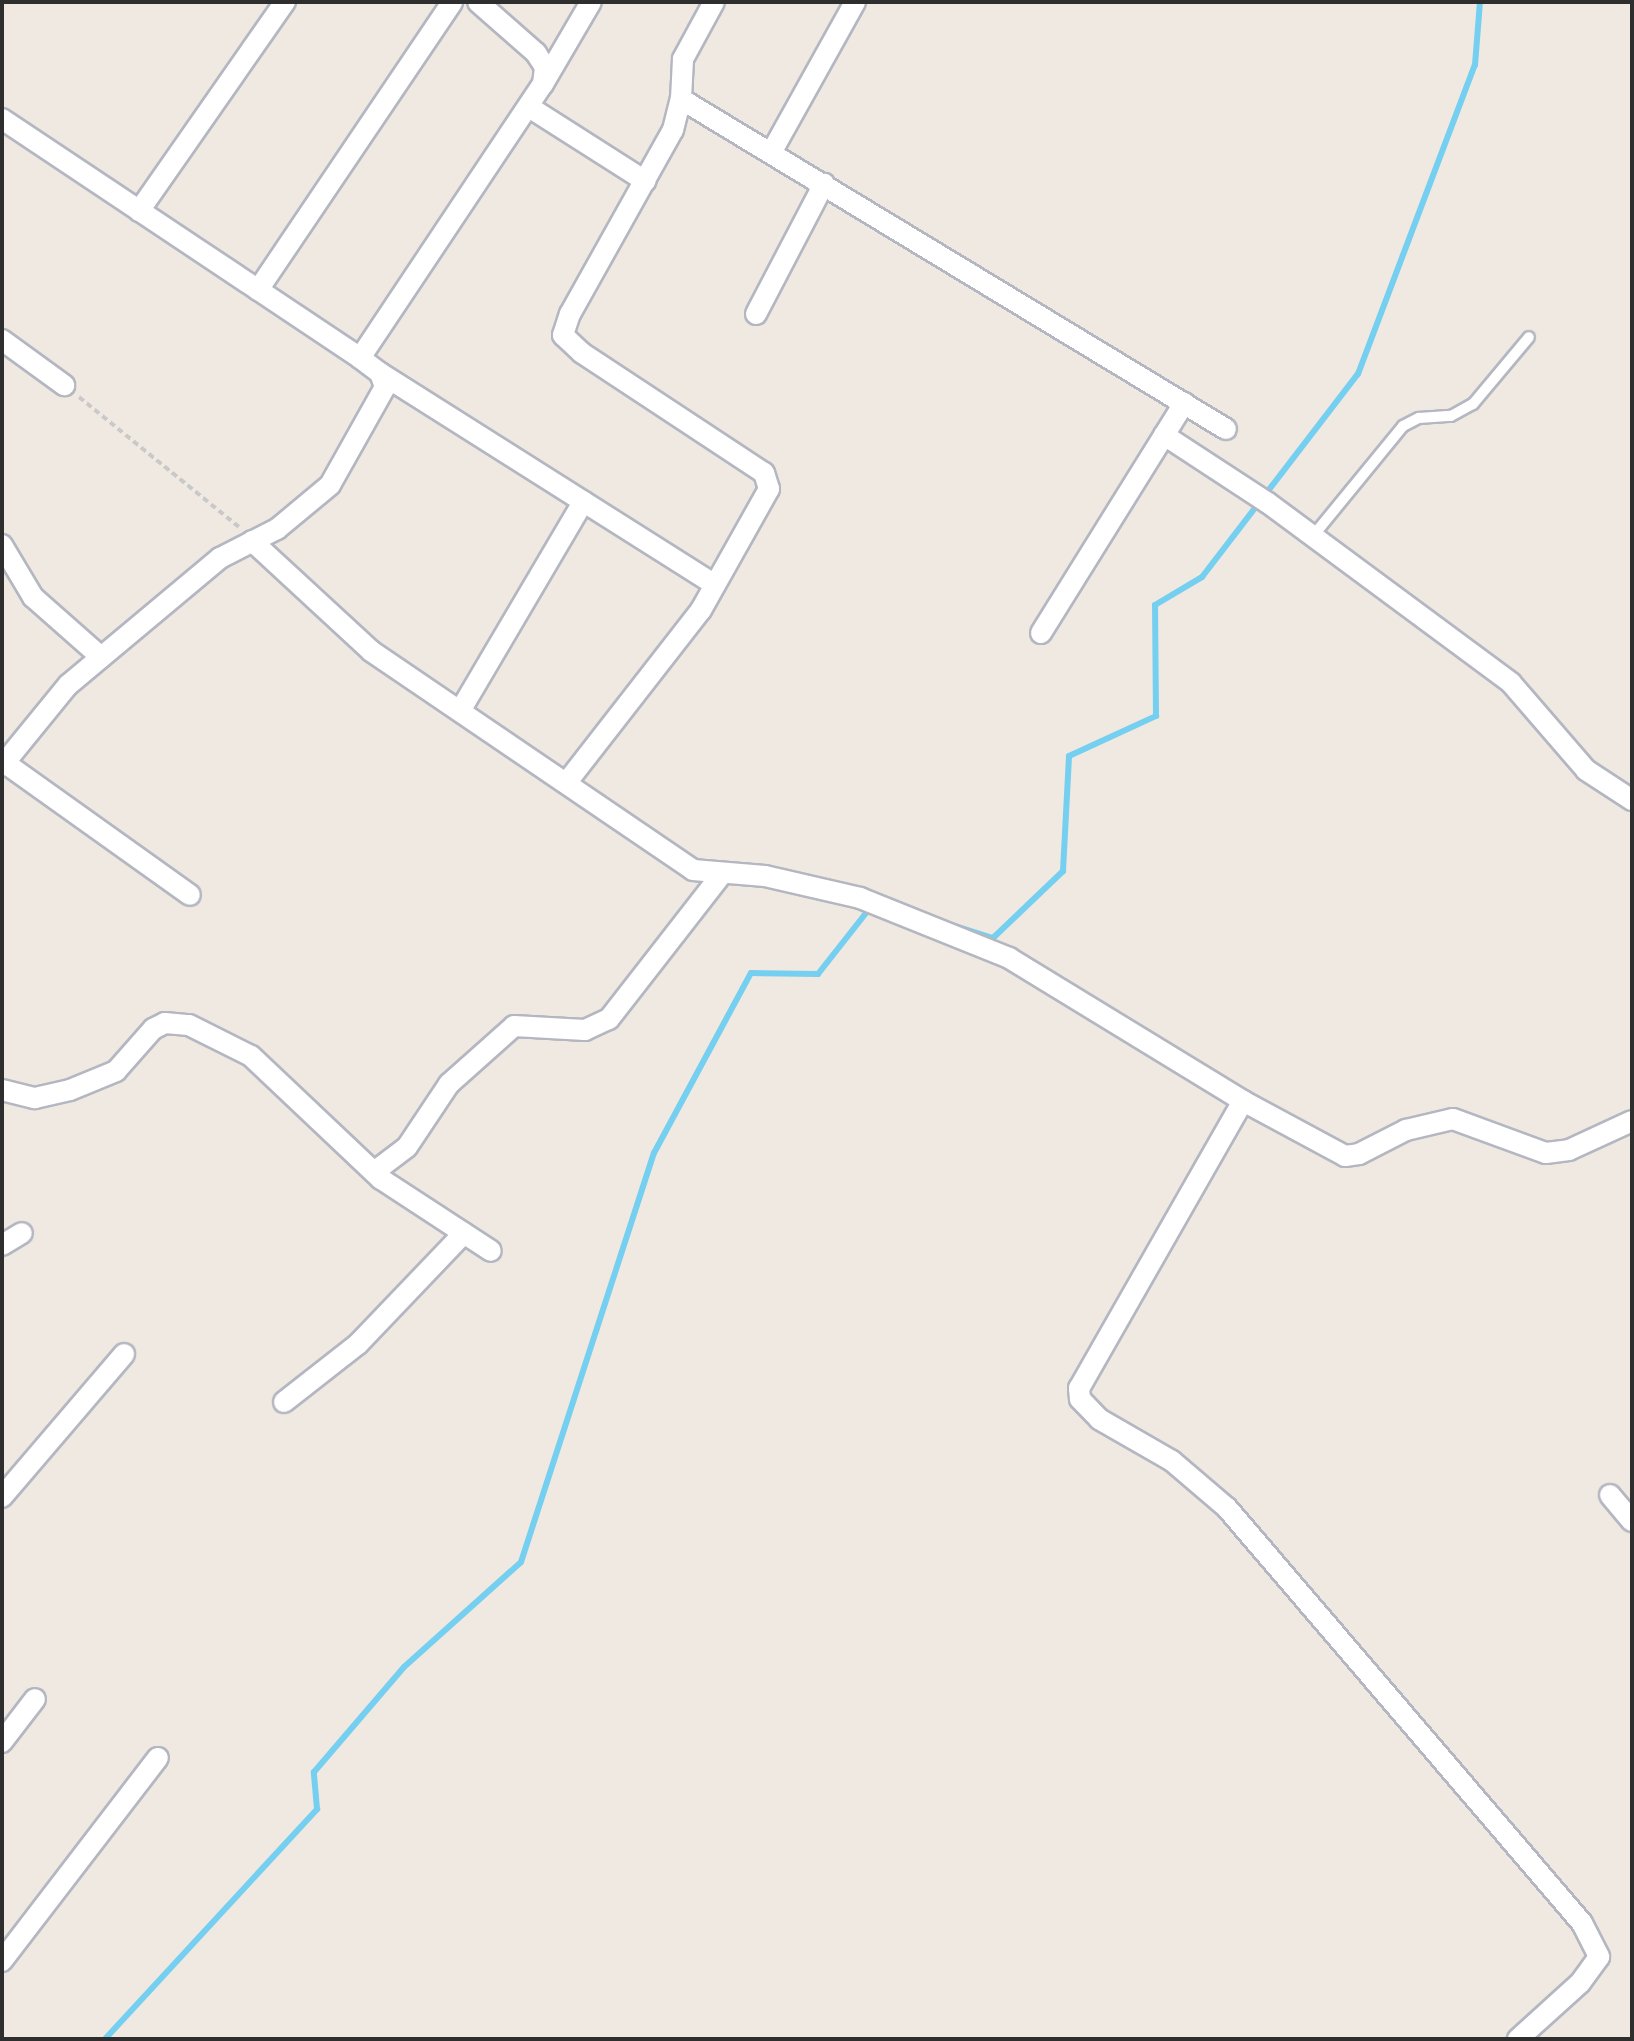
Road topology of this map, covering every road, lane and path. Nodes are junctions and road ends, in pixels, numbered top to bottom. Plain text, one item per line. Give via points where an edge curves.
1 (285, 2) edge
2 (452, 2) edge
3 (478, 2) edge
4 (591, 2) edge
5 (714, 2) edge
6 (855, 2) edge
7 (543, 84) junction
8 (681, 99) junction
9 (529, 107) junction
10 (2, 119) edge
11 (771, 153) junction
12 (645, 181) junction
13 (824, 184) junction
14 (139, 211) junction
15 (258, 290) junction
16 (756, 314) dead end
17 (1529, 337) dead end
18 (2, 340) edge
19 (360, 358) junction
20 (380, 373) junction
21 (64, 385) joint
22 (1184, 403) junction
23 (1226, 429) dead end
24 (1164, 435) junction
25 (583, 502) junction
26 (1313, 536) junction
27 (252, 541) junction
28 (2, 545) edge
29 (715, 585) junction
30 (1041, 633) dead end
31 (101, 657) junction
32 (460, 711) junction
33 (3, 764) edge
34 (567, 782) junction
35 (1632, 800) edge
36 (722, 874) junction
37 (190, 895) dead end
38 (2, 1090) edge
39 (1243, 1101) junction
40 (1632, 1121) edge
41 (374, 1172) junction
42 (22, 1233) dead end
43 (464, 1233) junction
44 (2, 1245) edge
45 (491, 1251) dead end
46 (124, 1354) dead end
47 (284, 1402) dead end
48 (1610, 1495) dead end
49 (2, 1497) edge
50 (1632, 1521) edge
51 (35, 1699) dead end
52 (2, 1742) edge
53 (158, 1758) dead end
54 (2, 1961) edge
55 (1518, 2039) edge

1 - 14 street
2 - 15 street
3 - 7 street via 536,53 545,67
4 - 7 street
5 - 8 street via 683,59
6 - 11 street
7 - 9 street
8 - 11 street
8 - 12 street via 673,130
9 - 12 street
9 - 19 street
10 - 14 street
11 - 13 street
12 - 29 street via 563,335 770,481
13 - 16 street
13 - 22 street
14 - 15 street
15 - 19 street
17 - 26 lane via 1473,404 1451,416 1419,418 1403,426
18 - 21 street
19 - 20 street
20 - 25 street
20 - 27 street via 381,401 330,485 293,519
21 - 27 path
22 - 23 street
22 - 24 street
24 - 26 street
24 - 30 street
25 - 29 street
25 - 32 street
26 - 35 street via 1511,683 1586,770
27 - 31 street via 220,558
27 - 32 street via 371,651
28 - 31 street via 33,597
29 - 34 street
31 - 33 street via 56,695
32 - 34 street
33 - 37 street
34 - 36 street via 693,870
36 - 39 street via 765,876 860,898 1009,958
36 - 41 street via 609,1019 585,1030 514,1026 449,1084 407,1147
38 - 41 street via 35,1098 106,1077 126,1063 153,1029 175,1022 251,1056
39 - 40 street via 1345,1156 1406,1130 1453,1119 1546,1153 1569,1150
39 - 55 street via 1079,1388 1080,1399 1099,1419 1172,1461 1227,1508 1582,1923 1599,1957 1580,1983
41 - 43 street
42 - 44 street
43 - 45 street
43 - 47 street via 358,1344
46 - 49 street
48 - 50 street
51 - 52 street
53 - 54 street

